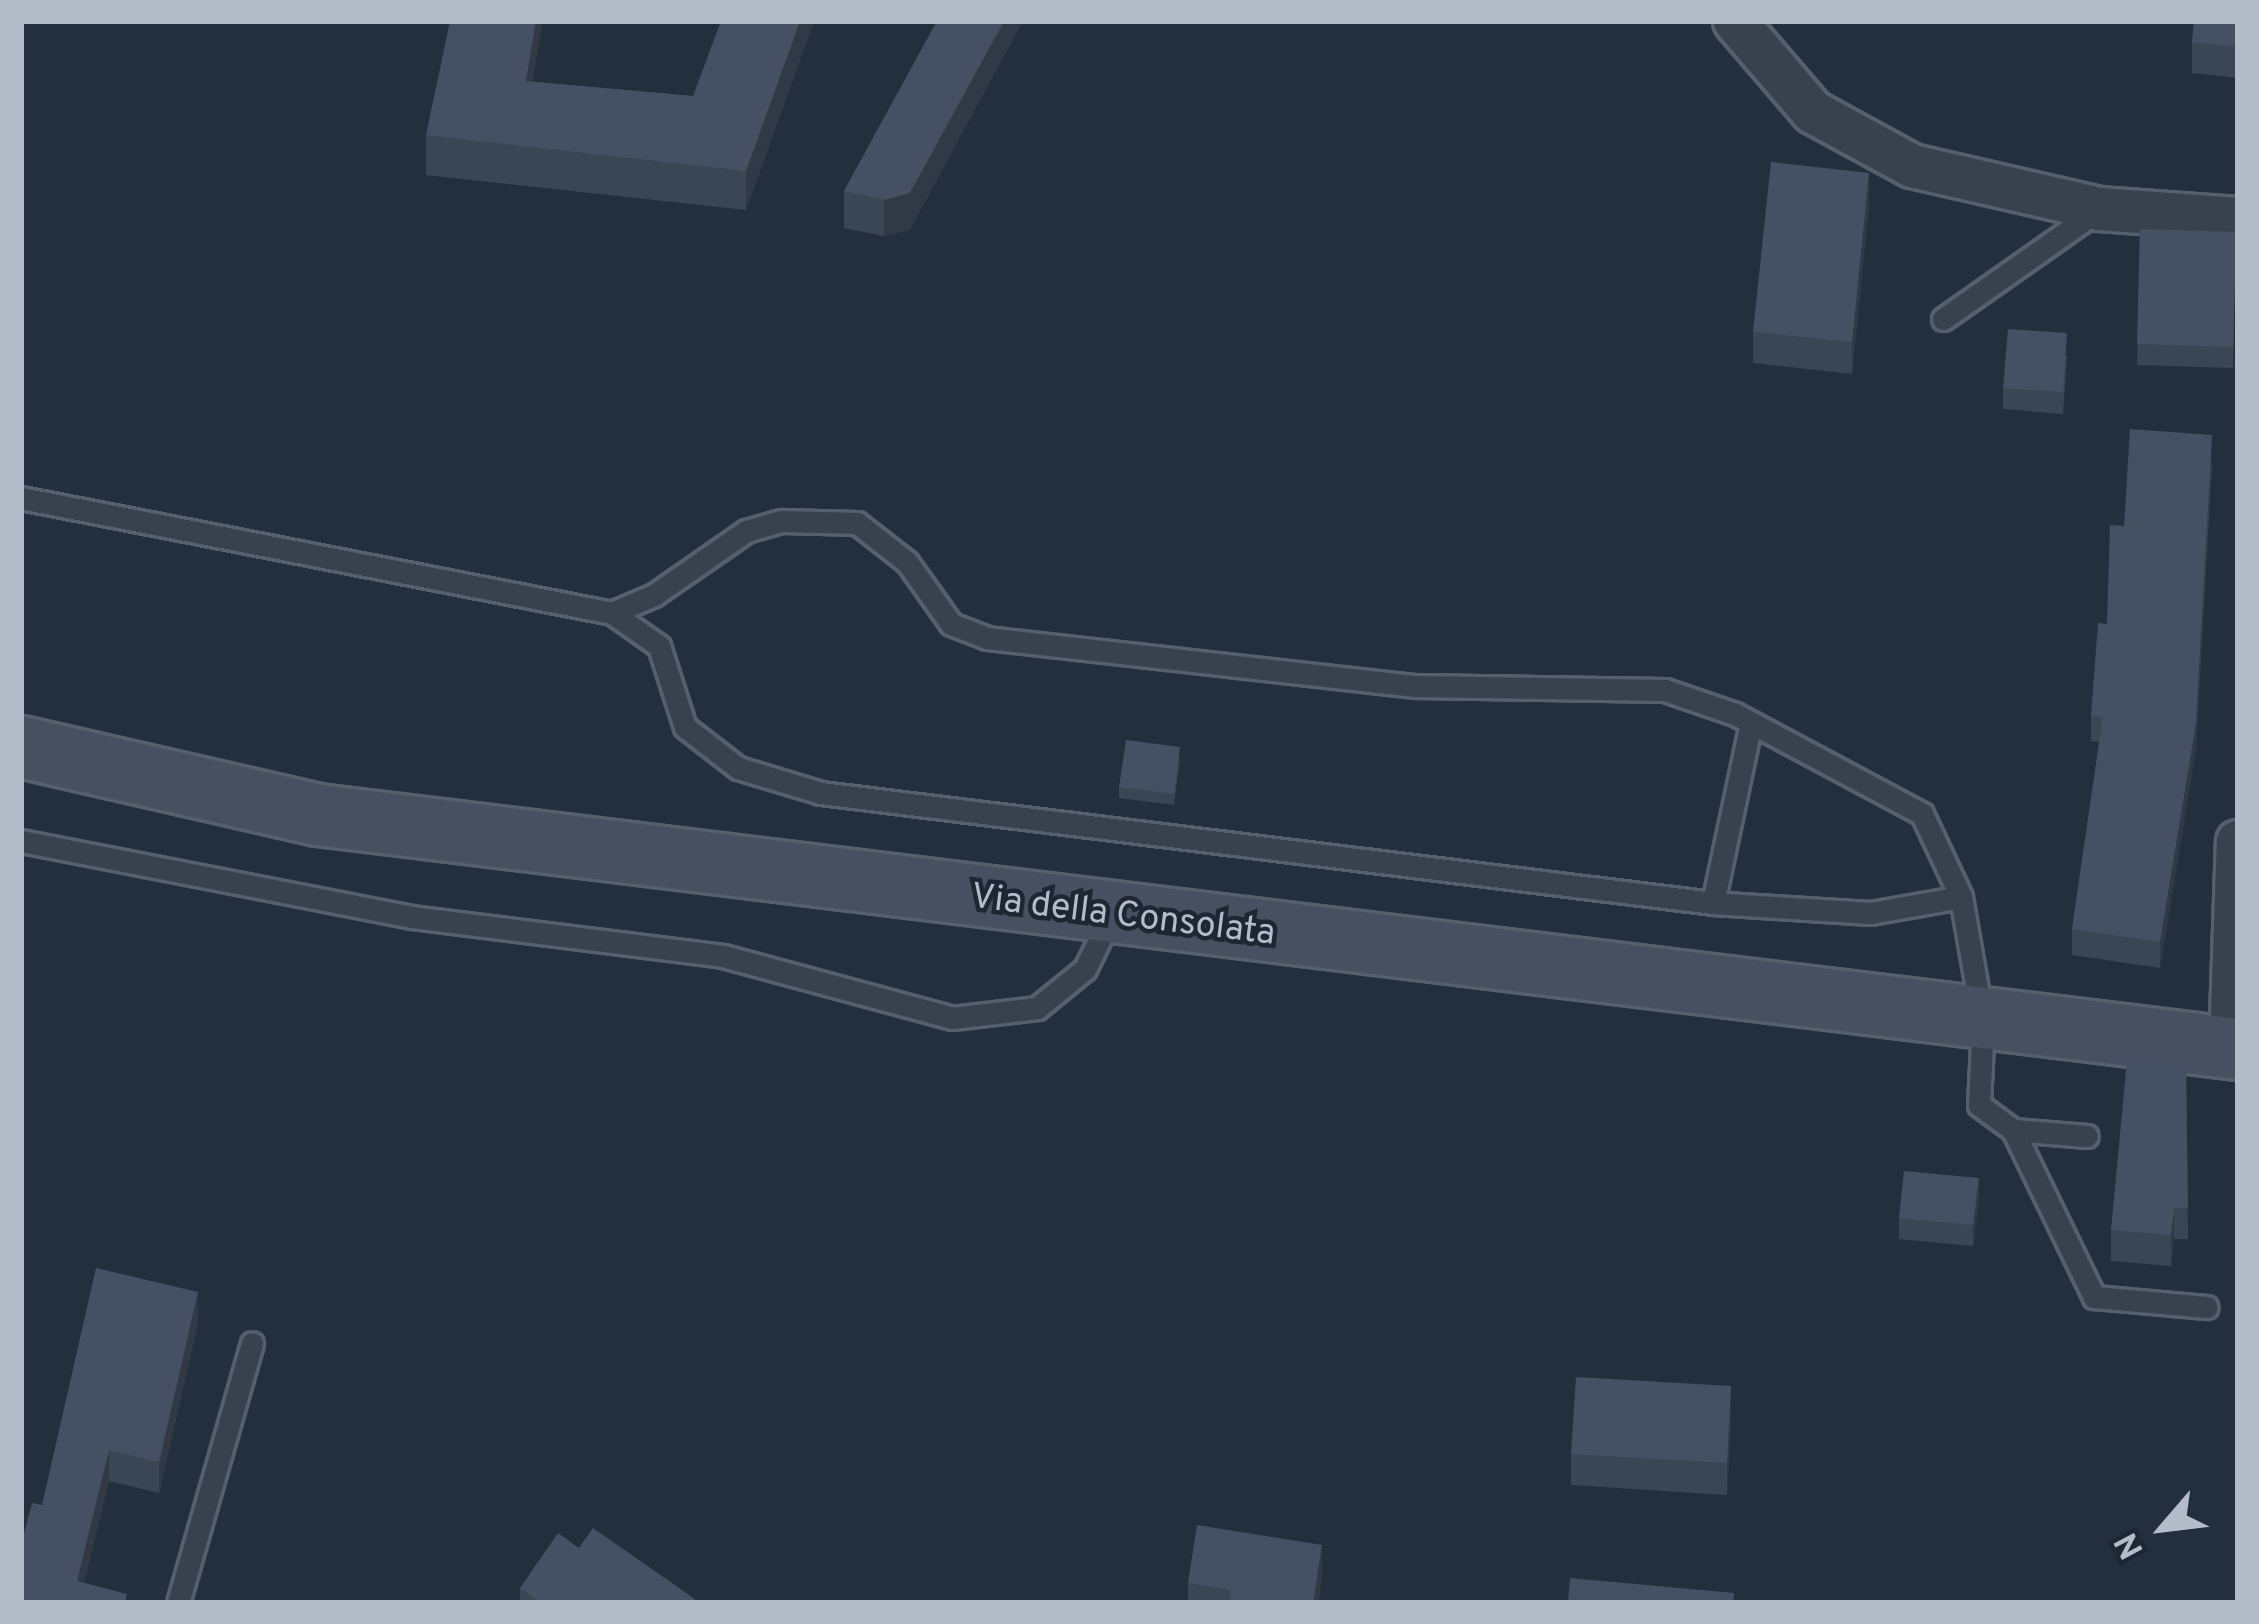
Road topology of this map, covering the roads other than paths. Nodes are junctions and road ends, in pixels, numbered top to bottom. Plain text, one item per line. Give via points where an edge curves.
1 (1735, 21) edge
2 (2098, 209) junction
3 (2238, 219) edge
4 (1942, 319) dead end
5 (21, 498) edge
6 (611, 613) junction
7 (1751, 724) junction
8 (21, 746) edge
9 (21, 841) edge
10 (2238, 842) edge
11 (1961, 898) junction
12 (1713, 903) junction
13 (1111, 915) junction
14 (2236, 974) edge
15 (1983, 1023) junction
16 (2235, 1048) edge
17 (2013, 1130) junction
18 (2087, 1136) dead end
19 (2206, 1307) dead end
20 (252, 1343) dead end
21 (178, 1603) edge

1 - 2 street via 1794,96 1856,140 1942,176
2 - 3 street
2 - 4 lane
5 - 6 lane
6 - 7 lane via 654,595 746,531 782,521 857,524 907,562 951,623 986,638 1416,686 1665,690
6 - 12 lane via 659,646 685,727 738,768 821,793
7 - 11 lane via 1922,814
7 - 12 lane
8 - 13 main road, Via della Consolata via 318,815
9 - 13 lane via 410,917 723,956 952,1018 1037,1008 1084,969
10 - 14 street
11 - 12 lane via 1870,913
11 - 15 lane
13 - 15 main road, Via della Consolata
14 - 16 street
15 - 16 main road, Via della Consolata
15 - 17 lane via 1979,1105
17 - 18 lane
17 - 19 lane via 2094,1298
20 - 21 lane

